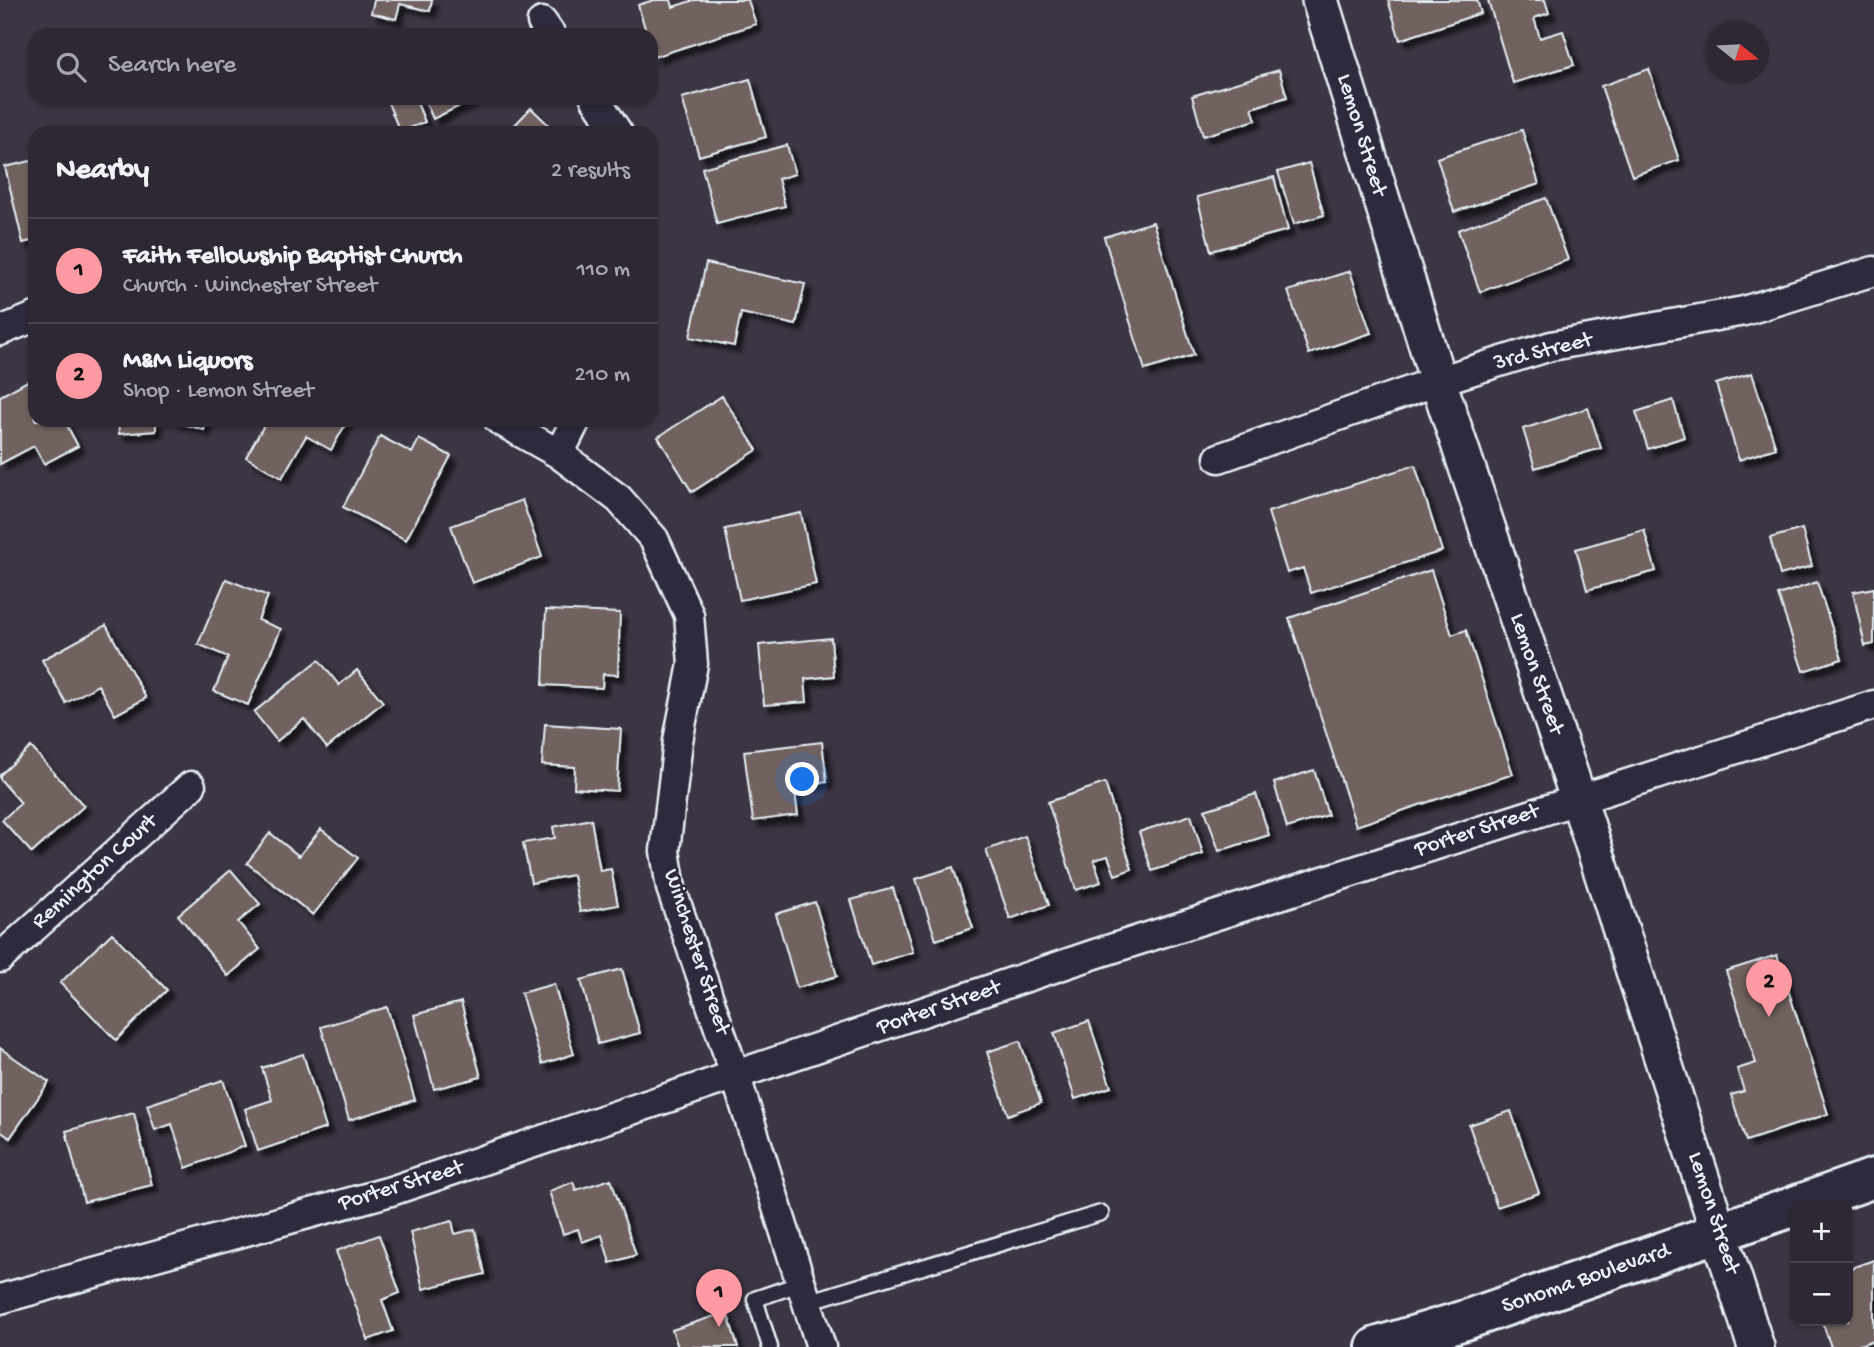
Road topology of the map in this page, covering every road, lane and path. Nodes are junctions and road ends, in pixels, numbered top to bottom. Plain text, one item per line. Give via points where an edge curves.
1 (1320, 0) edge
2 (600, 105) edge
3 (613, 126) edge
4 (1874, 271) edge
5 (28, 320) edge
6 (0, 331) edge
7 (1438, 382) junction
8 (511, 427) edge
9 (572, 427) edge
10 (559, 454) junction
11 (1219, 458) dead end
12 (1874, 705) edge
13 (191, 786) dead end
14 (1578, 798) junction
15 (0, 958) edge
16 (736, 1077) junction
17 (1874, 1178) edge
18 (1813, 1200) edge
19 (1790, 1208) edge
20 (1101, 1213) dead end
21 (1720, 1232) junction
22 (804, 1292) junction
23 (0, 1299) edge
24 (770, 1347) edge
25 (821, 1347) edge
26 (1376, 1347) edge
27 (1756, 1347) edge

1 - 7 street, Lemon Street
2 - 3 street
4 - 7 street, 3rd Street via 1744,311 1551,346
5 - 6 street
7 - 11 street, 3rd Street
7 - 14 street, Lemon Street
8 - 10 street, Winchester Street
9 - 10 street
10 - 16 street, Winchester Street via 619,499 653,539 689,614 693,664 665,851 671,888
12 - 14 street, Porter Street
13 - 15 street, Remington Court
14 - 16 street, Porter Street via 1095,954
14 - 21 street, Lemon Street
16 - 22 street, Winchester Street
16 - 23 street, Porter Street via 391,1191
17 - 18 main road, Sonoma Boulevard
19 - 21 main road, Sonoma Boulevard
20 - 22 lane
21 - 26 main road, Sonoma Boulevard via 1477,1317
21 - 27 street, Lemon Street
22 - 24 lane via 755,1299
22 - 25 street, Winchester Street

